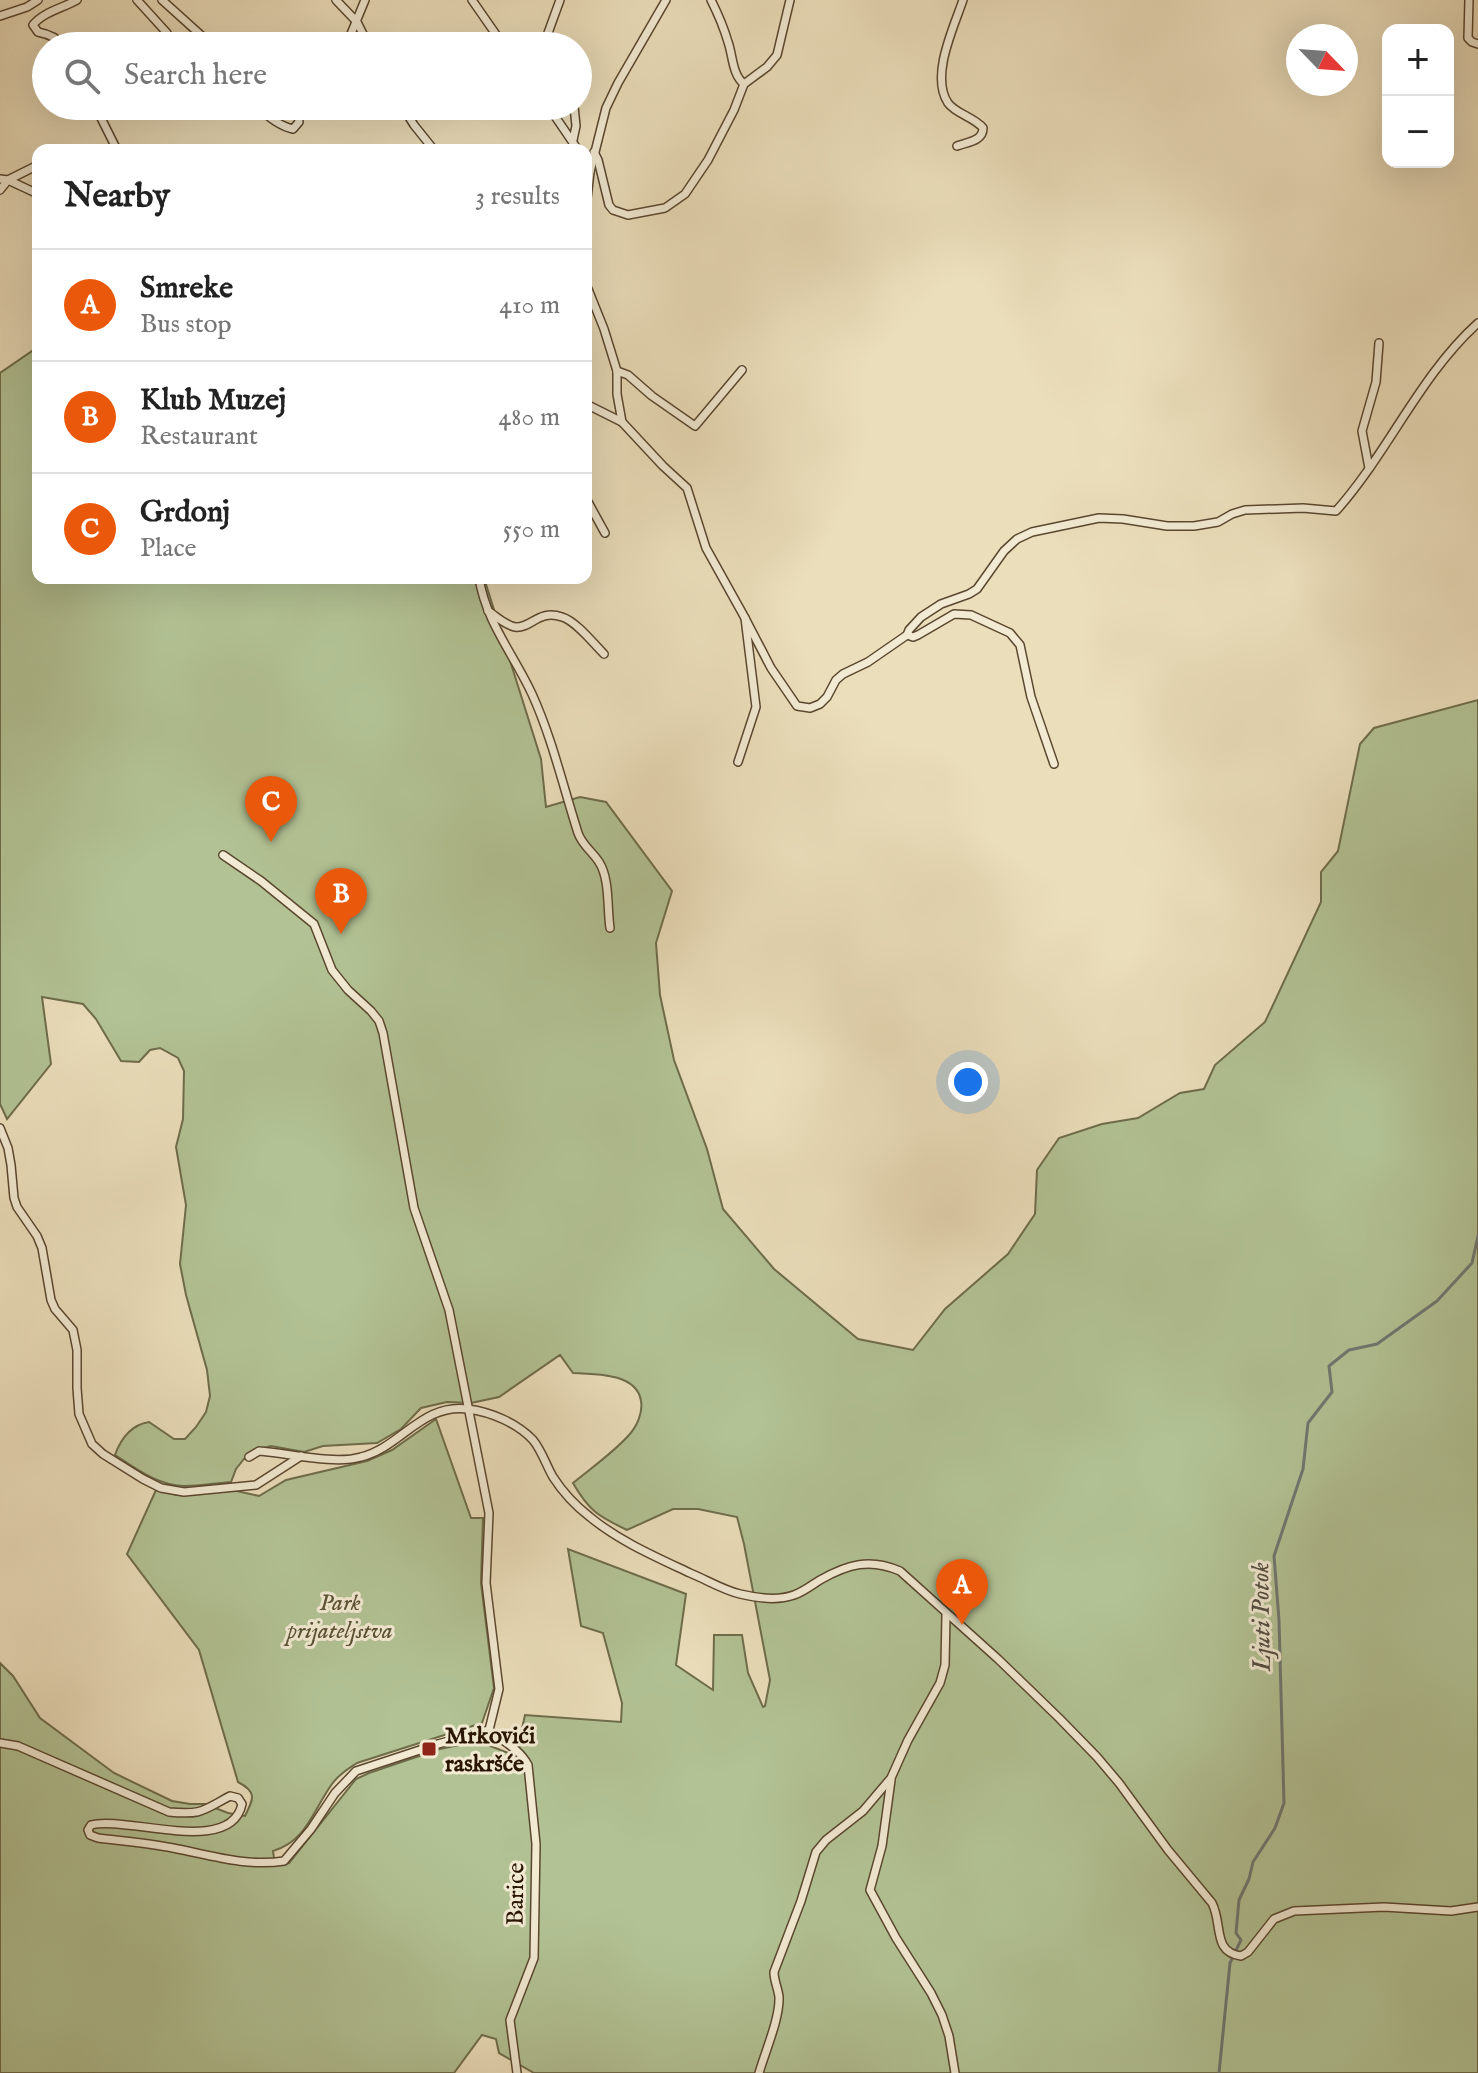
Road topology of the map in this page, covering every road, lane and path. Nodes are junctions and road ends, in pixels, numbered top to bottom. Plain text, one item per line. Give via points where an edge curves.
1 (38, 0) edge
2 (77, 0) edge
3 (137, 0) edge
4 (162, 0) edge
5 (336, 0) edge
6 (365, 0) edge
7 (473, 0) edge
8 (560, 0) edge
9 (666, 0) edge
10 (711, 0) edge
11 (790, 0) edge
12 (963, 0) edge
13 (1469, 0) edge
14 (0, 16) edge
15 (357, 22) junction
16 (38, 32) edge
17 (166, 32) edge
18 (197, 32) edge
19 (352, 32) edge
20 (362, 32) edge
21 (495, 32) edge
22 (548, 32) edge
23 (1478, 44) edge
24 (744, 84) junction
25 (102, 120) edge
26 (273, 120) edge
27 (299, 120) edge
28 (411, 120) edge
29 (558, 120) edge
30 (575, 120) edge
31 (573, 140) junction
32 (113, 141) junction
33 (114, 144) edge
34 (118, 144) edge
35 (429, 144) edge
36 (575, 144) edge
37 (957, 146) dead end
38 (594, 152) junction
39 (592, 157) edge
40 (32, 167) edge
41 (4, 179) edge
42 (0, 190) edge
43 (32, 191) edge
44 (592, 299) edge
45 (1478, 323) edge
46 (1379, 343) dead end
47 (742, 370) dead end
48 (617, 371) junction
49 (592, 407) edge
50 (622, 422) junction
51 (1369, 468) junction
52 (592, 509) edge
53 (605, 533) dead end
54 (480, 584) edge
55 (486, 609) junction
56 (745, 618) junction
57 (907, 635) junction
58 (604, 654) dead end
59 (738, 762) dead end
60 (1054, 764) dead end
61 (223, 855) dead end
62 (610, 928) dead end
63 (0, 1128) edge
64 (468, 1409) junction
65 (301, 1456) junction
66 (249, 1457) dead end
67 (946, 1615) junction
68 (489, 1730) junction
69 (0, 1743) edge
70 (891, 1778) junction
71 (1478, 1907) edge
72 (517, 2073) edge
73 (759, 2073) edge
74 (955, 2073) edge

1 - 14 street
2 - 16 street via 35,20
3 - 17 street
4 - 18 street
5 - 15 street
6 - 15 street
7 - 21 street
8 - 22 street
9 - 38 street via 606,108
10 - 24 street
11 - 24 street via 777,55
12 - 37 street via 942,66 942,89 950,106 979,123 983,134
13 - 23 street via 1468,38
15 - 19 street
15 - 20 street
24 - 38 street via 708,160 685,194 665,208 628,215 613,210
25 - 32 street
26 - 27 street via 293,129
28 - 35 street
29 - 31 street
30 - 31 street
31 - 36 street
32 - 33 street
32 - 34 street
38 - 39 street
40 - 41 street
41 - 42 street
41 - 43 street
44 - 48 street
45 - 51 street via 1441,364
46 - 51 street via 1376,382 1362,431
47 - 48 street via 695,426
48 - 50 street
49 - 50 street
50 - 56 street via 687,488 706,548
51 - 57 street via 1332,512 1245,510 1194,526 1099,518 1032,532 1004,551 977,589 921,617
52 - 53 street
54 - 55 street
55 - 58 street via 516,627 538,617 564,617
55 - 62 street via 538,708 580,840 599,862
56 - 57 street via 783,689 797,706 810,708 827,697 843,674
56 - 59 street via 756,707
57 - 60 street via 918,635 954,614 971,615 1010,633 1020,645
61 - 64 street via 314,924 332,970 379,1021 414,1208 449,1310
63 - 65 street via 17,1207 42,1248 55,1309 73,1330 79,1414 92,1444 143,1479 184,1492 256,1485
64 - 65 street via 432,1413 375,1453 358,1458
64 - 67 street via 513,1424 533,1441 553,1476 589,1517 647,1552 730,1591 767,1599 794,1596 868,1562 900,1571
64 - 68 street via 489,1513 486,1583 499,1689
65 - 66 street via 259,1451
67 - 70 street via 944,1674
67 - 71 street via 1059,1718 1119,1783 1212,1903 1220,1941 1234,1956 1248,1952 1274,1919 1294,1911
68 - 69 street via 356,1771 284,1861 268,1863 90,1835 91,1825 105,1823 208,1830 236,1820 242,1804 230,1796 208,1810 169,1812 18,1746
68 - 72 street, Barice via 523,1755 528,1765 535,1832 534,1958 510,2020
70 - 73 street via 816,1852 774,1972 778,2010
70 - 74 street via 870,1890 942,2015

